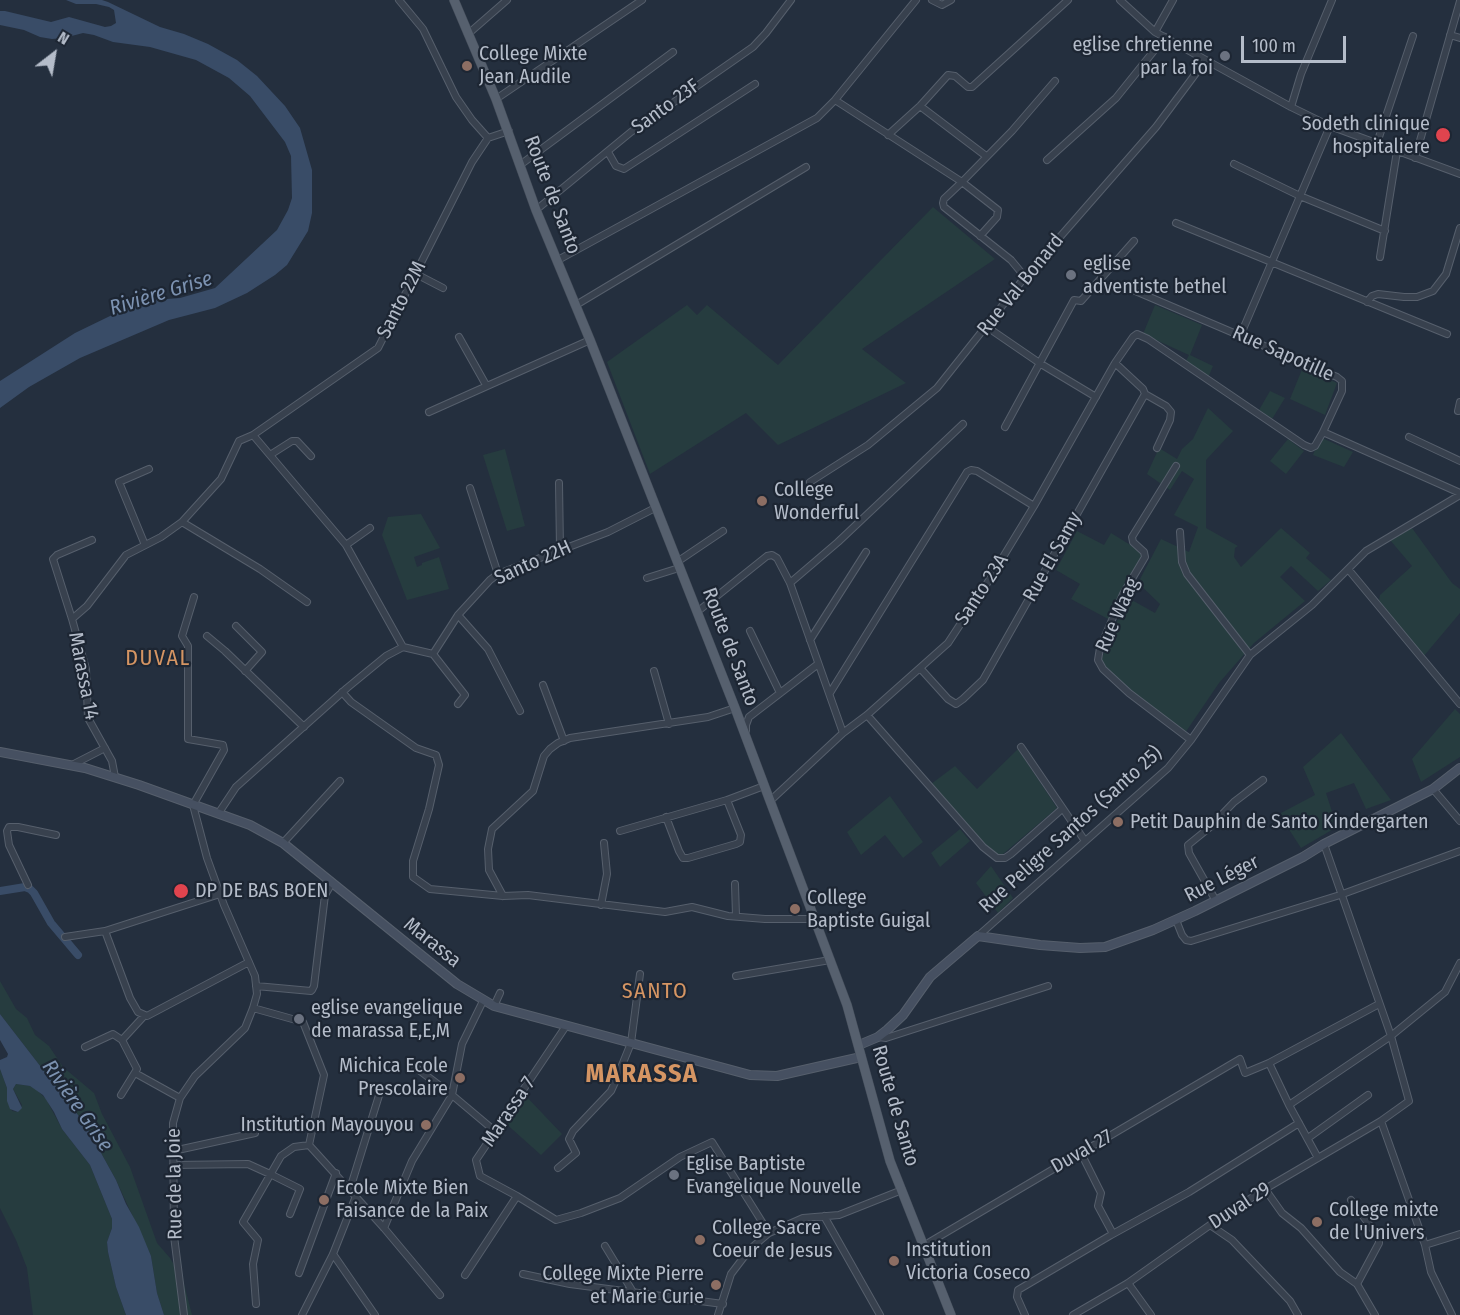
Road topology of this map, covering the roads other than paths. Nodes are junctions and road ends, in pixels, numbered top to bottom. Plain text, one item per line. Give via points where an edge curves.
1 (399, 0) edge
2 (454, 0) edge
3 (507, 0) edge
4 (642, 0) edge
5 (916, 0) edge
6 (932, 0) edge
7 (951, 0) edge
8 (1068, 0) edge
9 (1120, 0) edge
10 (1173, 0) edge
11 (1332, 0) edge
12 (788, 1) edge
13 (1460, 1) edge
14 (1155, 32) junction
15 (468, 34) junction
16 (1450, 35) junction
17 (1413, 36) dead end
18 (1165, 37) junction
19 (1460, 38) edge
20 (673, 52) dead end
21 (1205, 61) junction
22 (1055, 81) dead end
23 (755, 84) dead end
24 (496, 99) junction
25 (835, 100) junction
26 (920, 106) junction
27 (1291, 107) junction
28 (1330, 126) junction
29 (508, 131) junction
30 (888, 135) junction
31 (488, 138) junction
32 (1377, 143) junction
33 (1397, 151) junction
34 (608, 152) junction
35 (986, 156) junction
36 (1414, 158) junction
37 (1047, 160) dead end
38 (1234, 164) dead end
39 (520, 165) junction
40 (806, 167) dead end
41 (1460, 174) edge
42 (962, 183) junction
43 (1300, 196) junction
44 (536, 210) junction
45 (1176, 223) dead end
46 (1460, 228) edge
47 (1385, 231) junction
48 (980, 236) junction
49 (1134, 241) dead end
50 (1380, 257) dead end
51 (558, 260) junction
52 (1271, 264) junction
53 (416, 274) junction
54 (1025, 277) junction
55 (443, 288) dead end
56 (1133, 290) dead end
57 (1366, 302) junction
58 (576, 305) junction
59 (987, 327) junction
60 (1241, 334) junction
61 (1447, 334) dead end
62 (459, 338) dead end
63 (590, 340) junction
64 (1115, 363) junction
65 (1041, 364) junction
66 (486, 385) junction
67 (1145, 394) junction
68 (1096, 397) junction
69 (1460, 402) edge
70 (1458, 411) dead end
71 (429, 412) dead end
72 (963, 424) dead end
73 (1005, 427) dead end
74 (1323, 432) junction
75 (253, 435) junction
76 (1410, 437) dead end
77 (1157, 448) dead end
78 (270, 455) junction
79 (312, 456) dead end
80 (1460, 460) edge
81 (1176, 466) dead end
82 (149, 469) dead end
83 (810, 482) dead end
84 (559, 483) dead end
85 (470, 488) dead end
86 (1460, 494) edge
87 (1034, 506) junction
88 (655, 508) junction
89 (182, 522) junction
90 (370, 528) dead end
91 (723, 531) dead end
92 (1180, 532) dead end
93 (92, 540) dead end
94 (346, 544) junction
95 (145, 545) junction
96 (560, 549) junction
97 (867, 552) dead end
98 (678, 565) junction
99 (1348, 569) junction
100 (498, 574) junction
101 (647, 578) dead end
102 (790, 583) junction
103 (194, 597) dead end
104 (307, 602) dead end
105 (697, 612) junction
106 (458, 615) junction
107 (72, 619) junction
108 (236, 627) dead end
109 (750, 631) dead end
110 (207, 636) dead end
111 (810, 640) junction
112 (403, 647) junction
113 (433, 654) junction
114 (1250, 656) junction
115 (818, 664) junction
116 (920, 668) junction
117 (245, 671) junction
118 (654, 671) dead end
119 (543, 685) dead end
120 (342, 692) junction
121 (780, 693) junction
122 (830, 693) junction
123 (458, 704) dead end
124 (1460, 704) edge
125 (735, 708) junction
126 (520, 711) dead end
127 (867, 715) junction
128 (669, 724) junction
129 (304, 727) junction
130 (843, 733) junction
131 (1191, 740) junction
132 (564, 741) junction
133 (747, 741) junction
134 (1021, 747) dead end
135 (105, 748) junction
136 (0, 752) edge
137 (72, 765) junction
138 (1460, 768) edge
139 (115, 777) junction
140 (1263, 780) dead end
141 (340, 781) dead end
142 (764, 786) junction
143 (1434, 789) junction
144 (727, 800) junction
145 (770, 801) junction
146 (193, 805) junction
147 (1062, 809) junction
148 (218, 814) junction
149 (666, 817) junction
150 (1460, 821) edge
151 (620, 831) dead end
152 (56, 835) dead end
153 (1085, 842) junction
154 (283, 843) junction
155 (604, 843) dead end
156 (1324, 844) junction
157 (1460, 851) edge
158 (332, 883) junction
159 (735, 884) dead end
160 (28, 885) dead end
161 (220, 894) junction
162 (1340, 895) junction
163 (503, 896) junction
164 (1216, 901) junction
165 (601, 905) junction
166 (736, 916) junction
167 (814, 919) junction
168 (1176, 920) junction
169 (105, 931) junction
170 (978, 936) junction
171 (65, 937) dead end
172 (830, 960) junction
173 (249, 962) junction
174 (1460, 963) edge
175 (640, 974) dead end
176 (736, 976) dead end
177 (256, 986) junction
178 (1047, 986) dead end
179 (500, 993) dead end
180 (483, 1001) junction
181 (1379, 1004) junction
182 (494, 1006) junction
183 (254, 1008) junction
184 (144, 1016) junction
185 (566, 1026) junction
186 (1391, 1036) junction
187 (878, 1037) junction
188 (122, 1040) junction
189 (631, 1043) junction
190 (859, 1045) junction
191 (85, 1047) dead end
192 (861, 1057) junction
193 (1269, 1063) junction
194 (411, 1064) dead end
195 (135, 1073) junction
196 (381, 1089) dead end
197 (121, 1095) dead end
198 (452, 1095) junction
199 (1368, 1095) dead end
200 (180, 1098) junction
201 (1289, 1105) junction
202 (1381, 1121) junction
203 (1299, 1123) junction
204 (496, 1132) junction
205 (255, 1133) dead end
206 (1308, 1138) junction
207 (309, 1145) junction
208 (173, 1151) junction
209 (1081, 1153) junction
210 (1318, 1158) junction
211 (173, 1165) junction
212 (558, 1168) dead end
213 (270, 1173) junction
214 (336, 1173) junction
215 (350, 1189) junction
216 (1264, 1189) junction
217 (902, 1190) junction
218 (356, 1196) junction
219 (517, 1196) junction
220 (1351, 1200) dead end
221 (290, 1214) dead end
222 (824, 1216) junction
223 (1210, 1225) junction
224 (384, 1228) junction
225 (769, 1233) junction
226 (1460, 1234) edge
227 (1111, 1235) junction
228 (923, 1245) junction
229 (1425, 1245) junction
230 (605, 1246) dead end
231 (333, 1254) junction
232 (299, 1273) dead end
233 (523, 1274) dead end
234 (465, 1275) dead end
235 (1128, 1283) junction
236 (1357, 1284) junction
237 (633, 1292) junction
238 (440, 1295) dead end
239 (256, 1304) dead end
240 (723, 1304) junction
241 (1148, 1314) edge
242 (184, 1315) edge
243 (302, 1315) edge
244 (375, 1315) edge
245 (718, 1315) edge
246 (880, 1315) edge
247 (951, 1315) edge
248 (1025, 1315) edge
249 (1073, 1315) edge
250 (1298, 1315) edge
251 (1376, 1315) edge
252 (1452, 1315) edge

1 - 31 street via 423,29 456,97
2 - 15 main road, Route de Santo
3 - 15 street
4 - 24 street
5 - 25 street
6 - 7 street via 942,5
8 - 26 street via 972,87 955,75 948,75
9 - 14 street
10 - 14 street
11 - 27 street
12 - 34 street, Santo 23F via 753,47
13 - 16 street
14 - 18 street
15 - 24 main road, Route de Santo
16 - 19 street
16 - 36 street
17 - 32 street
18 - 21 street
18 - 37 street via 1116,98
20 - 39 street
21 - 27 street
21 - 54 street, Rue Val Bonard via 1156,127
22 - 35 street
23 - 34 street via 624,169 616,166
24 - 29 main road, Route de Santo
25 - 30 street
25 - 51 street via 817,118
26 - 30 street
26 - 35 street
27 - 28 street
28 - 32 street
28 - 43 street
29 - 31 street
29 - 39 main road, Route de Santo
30 - 42 street
31 - 53 street, Santo 22M
32 - 33 street
33 - 36 street
33 - 47 street
34 - 44 street, Santo 23F
35 - 42 street
36 - 41 street
38 - 43 street
39 - 44 main road, Route de Santo
40 - 58 street
42 - 48 street via 943,203 944,207
42 - 48 street via 998,210 997,217
43 - 47 street
43 - 52 street
44 - 51 main road, Route de Santo
45 - 52 street
46 - 57 street via 1446,274 1433,291 1417,297 1378,294
47 - 50 street
48 - 54 street via 1011,260
49 - 65 street via 1081,301 1074,300
51 - 58 main road, Route de Santo
52 - 57 street
52 - 60 street
53 - 55 street
53 - 75 street, Santo 22M via 378,348
54 - 59 street, Rue Val Bonard
56 - 60 street, Rue Sapotille
57 - 61 street
58 - 63 main road, Route de Santo
59 - 65 street
59 - 83 street, Rue Val Bonard via 937,388 868,446
60 - 74 street, Rue Sapotille via 1342,381 1342,391
62 - 66 street
63 - 66 street
63 - 88 main road, Route de Santo
64 - 67 street
64 - 68 street, Santo 23A
64 - 74 street, Santo 23A via 1137,334 1304,445 1315,446
65 - 68 street
65 - 73 street
66 - 71 street
67 - 77 street via 1171,412
67 - 116 street, Rue El Samy via 983,680 956,704
68 - 87 street, Santo 23A
69 - 70 street
72 - 102 street
74 - 86 street
75 - 78 street
75 - 89 street, Marassa 14 via 238,441 221,479
76 - 80 street
78 - 79 street via 297,441
78 - 94 street
81 - 131 street, Rue Waag via 1132,537 1145,556 1123,594 1098,660 1129,693
82 - 95 street via 119,482
84 - 96 street
85 - 100 street
86 - 99 street, Rue Peligre Santos (Santo 25) via 1382,540
87 - 116 street, Santo 23A via 948,643
87 - 122 street via 977,471 967,472
88 - 96 street, Santo 22H via 608,532
88 - 98 main road, Route de Santo
89 - 95 street, Marassa 14
89 - 104 street
90 - 94 street
91 - 98 street
92 - 114 street via 1187,574
93 - 107 street via 53,559
94 - 112 street
95 - 107 street, Marassa 14 via 126,555 87,606
96 - 100 street, Santo 22H
97 - 111 street
98 - 101 street
98 - 105 main road, Route de Santo
99 - 114 street, Rue Peligre Santos (Santo 25) via 1312,605
99 - 124 street
100 - 106 street, Santo 22H
102 - 105 street via 777,558 766,556
102 - 111 street
103 - 146 street via 182,636 188,646 188,739 223,745 224,750
105 - 125 main road, Route de Santo
106 - 113 street, Santo 22H
106 - 126 street via 488,649
107 - 135 street, Marassa 14 via 86,669 88,718
108 - 117 street via 262,652
109 - 121 street
110 - 117 street
111 - 115 street
112 - 113 street
112 - 120 street
113 - 123 street via 465,695
114 - 131 street, Rue Peligre Santos (Santo 25)
115 - 121 street
115 - 122 street
116 - 127 street, Santo 23A
117 - 129 street
118 - 128 street
119 - 132 street
120 - 129 street
120 - 163 street via 416,748 436,755 439,765 413,861 413,877 430,889
121 - 133 street via 749,717
122 - 130 street
125 - 128 street
125 - 133 main road, Route de Santo
127 - 130 street, Santo 23A
127 - 147 street via 997,858 1011,854
128 - 132 street
129 - 148 street via 236,787
130 - 145 street, Santo 23A
131 - 153 street, Rue Peligre Santos (Santo 25) via 1168,768
132 - 163 street via 544,756 533,791 492,829 489,870
133 - 142 main road, Route de Santo
134 - 147 street
135 - 137 street
135 - 139 street, Marassa 14
136 - 137 main road, Marassa
137 - 139 main road, Marassa
138 - 143 main road, Rue Léger
139 - 146 main road, Marassa
140 - 164 street via 1188,845
141 - 154 street
142 - 144 street
142 - 145 main road, Route de Santo
143 - 150 street
143 - 156 main road, Rue Léger
144 - 149 street
144 - 149 street via 741,835 740,842 685,859
145 - 167 main road, Route de Santo
146 - 148 main road, Marassa
146 - 161 street, Rue de la Joie
147 - 153 street
148 - 154 main road, Marassa
149 - 151 street
152 - 160 street via 9,828 9,845
153 - 170 street, Rue Peligre Santos (Santo 25)
154 - 158 main road, Marassa
155 - 165 street via 607,874
156 - 162 street
156 - 164 main road, Rue Léger
157 - 162 street
158 - 177 street via 325,895 312,990
158 - 180 main road, Marassa
159 - 166 street
161 - 169 street
161 - 173 street, Rue de la Joie
162 - 168 street via 1191,941 1182,935
162 - 181 street
163 - 165 street via 528,895
164 - 168 main road, Rue Léger
165 - 166 street via 665,912 692,907
166 - 167 street
167 - 172 main road, Route de Santo
168 - 170 main road, Rue Léger via 1106,947 1040,945
169 - 171 street
169 - 184 street via 130,998
170 - 187 main road, Rue Peligre Santos (Santo 25) via 930,977 903,1015
172 - 176 street
172 - 190 main road, Route de Santo
173 - 177 street, Rue de la Joie
173 - 184 street
174 - 186 street via 1445,992
175 - 189 street
177 - 183 street, Rue de la Joie
178 - 187 street via 886,1038
179 - 182 street
180 - 182 main road, Marassa
180 - 198 street via 462,1044
181 - 186 street
181 - 193 street
182 - 185 main road, Marassa
183 - 200 street, Rue de la Joie via 244,1028 195,1076
183 - 207 street via 303,1022 324,1075
184 - 188 street
185 - 189 main road, Marassa
185 - 204 street, Marassa 7
186 - 201 street
186 - 202 street, Duval 29 via 1409,1101
187 - 190 main road, Rue Peligre Santos (Santo 25)
188 - 191 street via 113,1034
188 - 195 street via 137,1067
189 - 192 main road, Marassa via 767,1077
189 - 212 street via 611,1091 569,1139 576,1153
190 - 192 main road, Route de Santo
192 - 217 main road, Route de Santo
193 - 201 street
193 - 209 street, Duval 27 via 1245,1073 1240,1059
194 - 198 street
195 - 197 street
195 - 200 street
196 - 215 street
198 - 204 street
198 - 224 street via 412,1161
199 - 206 street
200 - 208 street, Rue de la Joie via 173,1123
201 - 203 street
202 - 210 street, Duval 29
202 - 229 street
203 - 206 street
203 - 227 street
204 - 219 street, Marassa 7 via 476,1160 480,1176
205 - 208 street
206 - 210 street
207 - 213 street via 294,1147 281,1156
207 - 214 street
208 - 211 street, Rue de la Joie
209 - 227 street via 1101,1193 1098,1206
209 - 228 street, Duval 27
210 - 216 street, Duval 29
211 - 213 street via 248,1164
211 - 242 street, Rue de la Joie via 174,1236
213 - 221 street via 300,1189
213 - 239 street via 243,1222 258,1240 253,1264
214 - 215 street
214 - 232 street
215 - 218 street
216 - 223 street, Duval 29
216 - 236 street via 1340,1272
217 - 222 street via 839,1215
217 - 228 main road, Route de Santo
218 - 224 street
218 - 231 street
219 - 225 street, Marassa 7 via 556,1220 620,1198 680,1157 712,1142
219 - 234 street
220 - 236 street via 1379,1238
222 - 225 street via 803,1218
222 - 246 street
223 - 235 street, Duval 29
223 - 250 street via 1239,1247 1290,1301
224 - 238 street
225 - 240 street via 750,1249 731,1275
226 - 229 street
227 - 248 street via 1018,1290
228 - 247 main road, Route de Santo
229 - 252 street via 1431,1272
230 - 237 street
231 - 243 street
231 - 244 street
233 - 237 street
235 - 241 street
235 - 249 street, Duval 29
236 - 251 street
237 - 240 street
240 - 245 street

